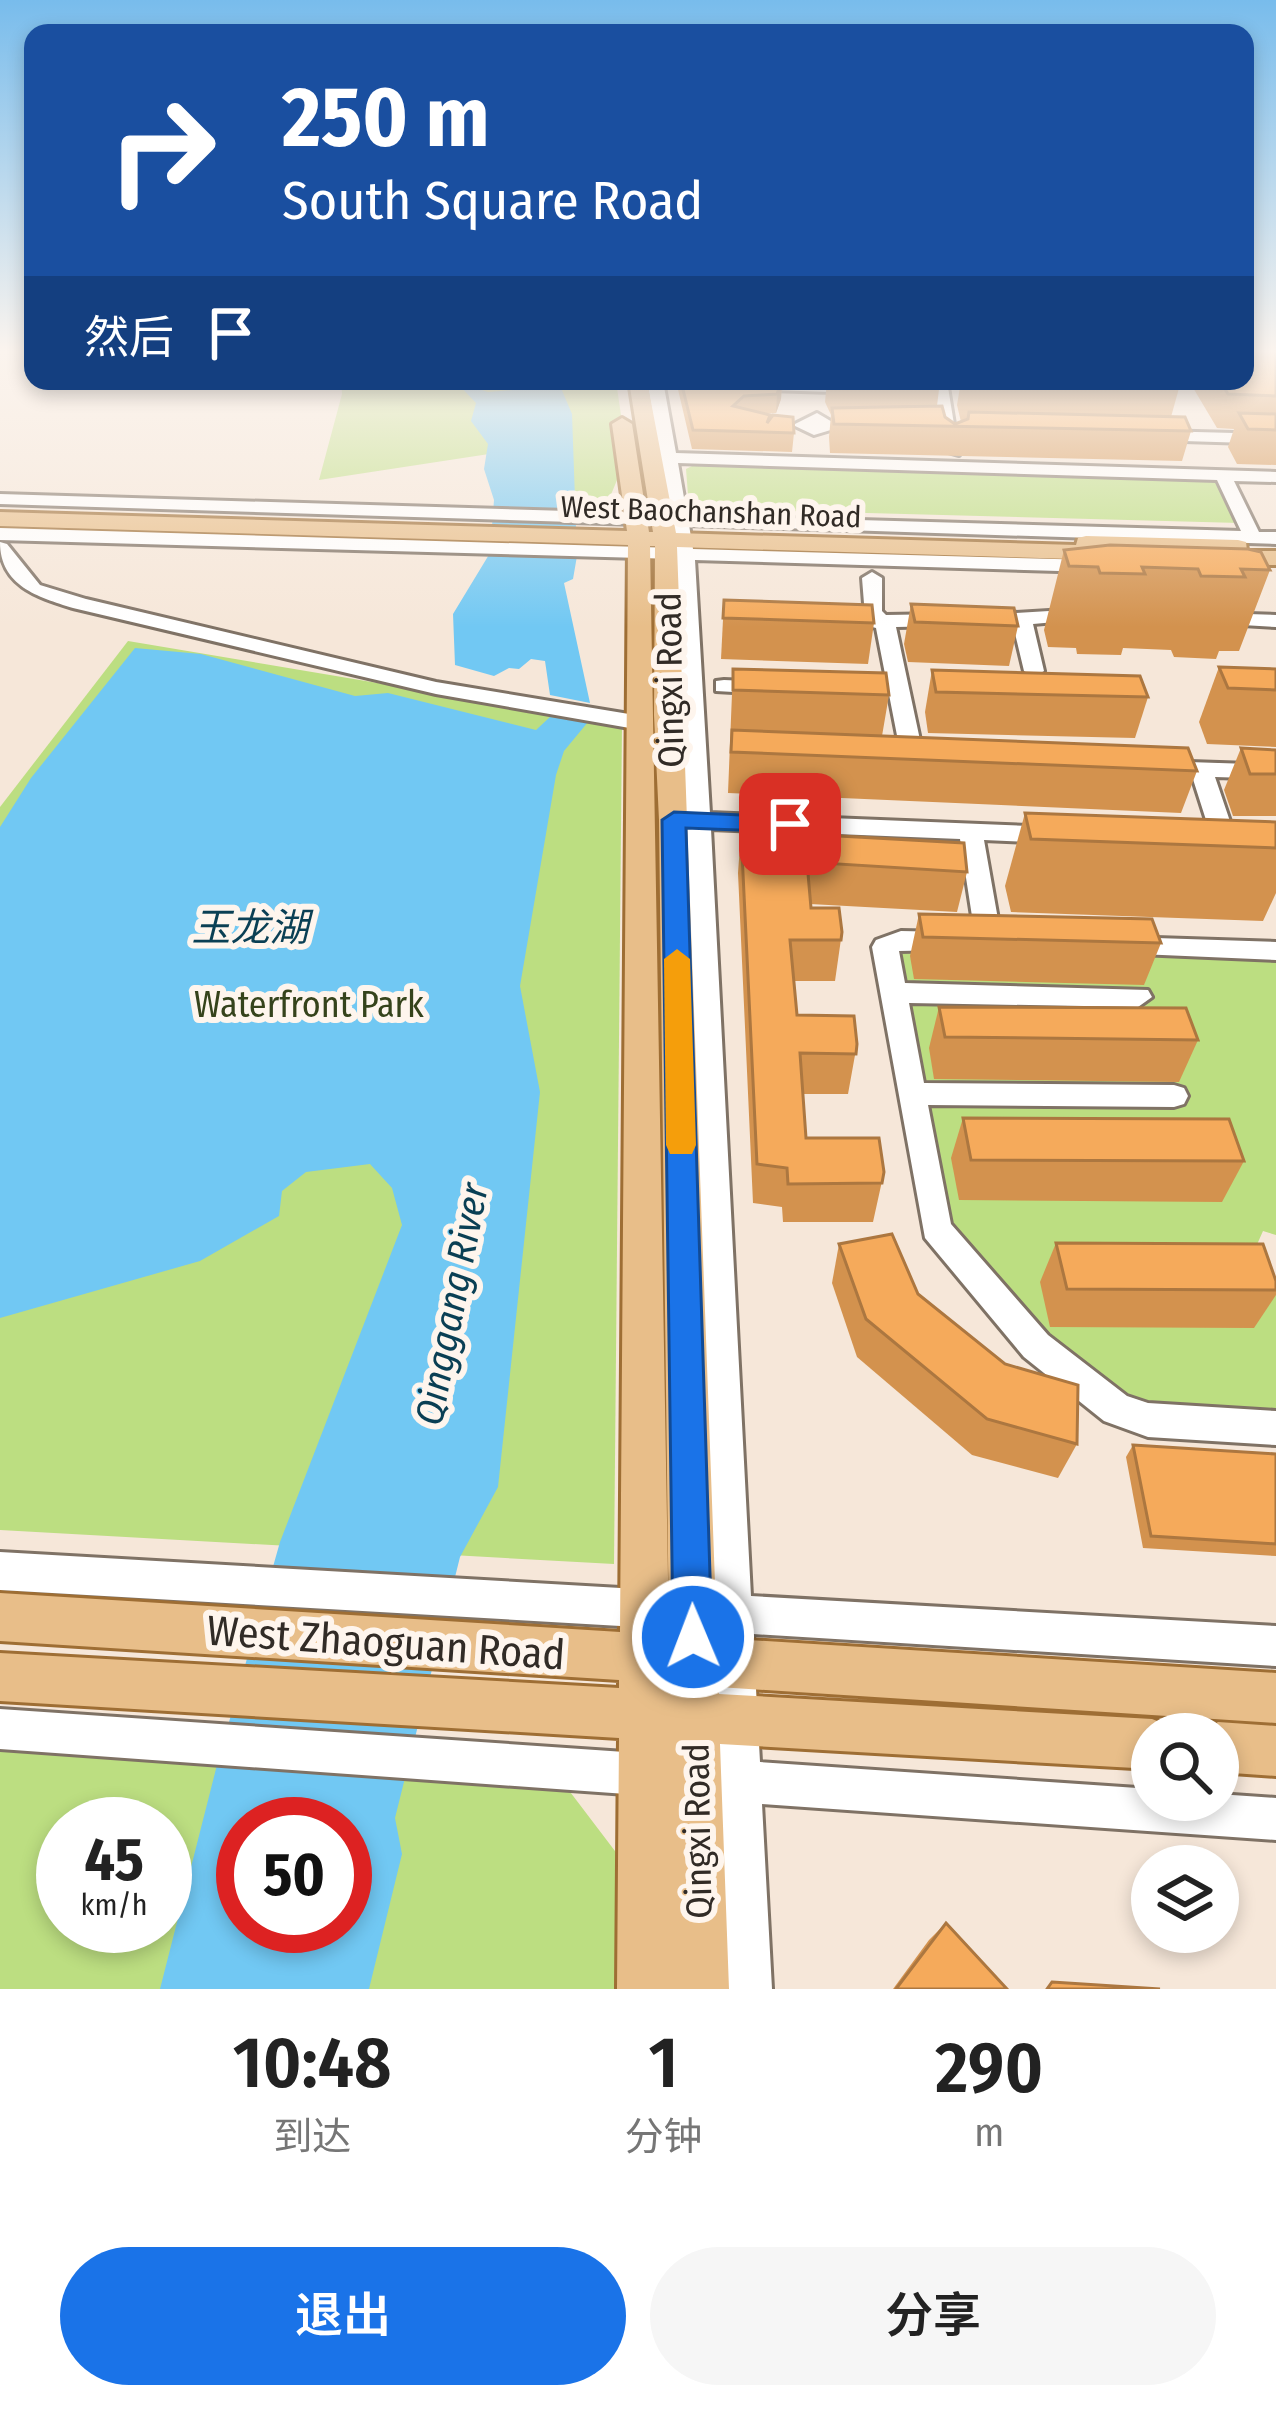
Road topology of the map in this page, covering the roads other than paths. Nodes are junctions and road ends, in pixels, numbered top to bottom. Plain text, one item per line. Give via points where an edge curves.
1 (634, 441) edge
2 (655, 441) edge
3 (659, 441) edge
4 (819, 441) edge
5 (952, 441) edge
6 (660, 457) junction
7 (824, 462) junction
8 (956, 467) junction
9 (1223, 476) junction
10 (1276, 477) edge
11 (0, 499) edge
12 (0, 509) edge
13 (0, 519) edge
14 (478, 530) junction
15 (0, 534) edge
16 (662, 536) junction
17 (1276, 538) edge
18 (0, 548) edge
19 (1276, 548) edge
20 (1276, 558) edge
21 (1127, 567) edge
22 (1276, 572) edge
23 (872, 578) dead end
24 (1223, 584) junction
25 (1259, 586) edge
26 (1110, 615) edge
27 (1198, 618) edge
28 (880, 621) junction
29 (842, 622) edge
30 (1022, 622) junction
31 (1034, 670) edge
32 (724, 686) dead end
33 (789, 688) edge
34 (641, 723) junction
35 (913, 761) edge
36 (1129, 767) edge
37 (1201, 770) junction
38 (1276, 772) edge
39 (672, 820) junction
40 (971, 832) junction
41 (1087, 836) edge
42 (1259, 843) edge
43 (1084, 945) edge
44 (1276, 951) edge
45 (893, 993) junction
46 (1138, 997) dead end
47 (911, 1094) junction
48 (1174, 1096) dead end
49 (1276, 1428) edge
50 (0, 1571) edge
51 (644, 1609) junction
52 (692, 1612) junction
53 (732, 1614) junction
54 (0, 1617) edge
55 (1276, 1646) edge
56 (645, 1658) junction
57 (714, 1663) junction
58 (0, 1677) edge
59 (1276, 1699) edge
60 (645, 1714) junction
61 (716, 1718) junction
62 (0, 1729) edge
63 (1131, 1743) edge
64 (1239, 1749) edge
65 (1276, 1751) edge
66 (645, 1774) junction
67 (696, 1778) junction
68 (739, 1781) junction
69 (1276, 1820) edge
70 (645, 1989) edge
71 (701, 1989) edge
72 (748, 1989) edge

1 - 16 main road, Qingxi Road
2 - 6 main road, Qingxi Road
3 - 6 street
4 - 7 street
5 - 8 street
6 - 7 street
6 - 16 main road, Qingxi Road
7 - 8 street
8 - 9 street
9 - 10 street
9 - 25 street
11 - 16 street
12 - 14 main road, West Baochanshan Road
13 - 14 main road, West Baochanshan Road
14 - 16 main road, West Baochanshan Road
15 - 16 street
16 - 19 main road, West Baochanshan Road
16 - 21 street
16 - 24 main road, West Baochanshan Road
16 - 25 street
16 - 34 main road, Qingxi Road
16 - 39 main road, Qingxi Road
17 - 25 street
18 - 34 street via 33,589 80,604 436,688
20 - 25 main road, West Baochanshan Road
22 - 25 street
23 - 28 street via 872,613
24 - 25 main road, West Baochanshan Road
24 - 25 street
24 - 27 street
26 - 30 street
28 - 29 street
28 - 30 street
28 - 35 street via 887,691
30 - 31 street
32 - 33 street
34 - 39 main road, Qingxi Road
36 - 37 street
37 - 38 street
37 - 42 street via 1214,841
39 - 40 street
39 - 51 main road, Qingxi Road
39 - 52 main road, Qingxi Road
39 - 53 street
40 - 41 street
40 - 45 street via 1001,943 901,940 885,947
43 - 44 street
45 - 46 street
45 - 47 street
47 - 48 street
47 - 49 street via 936,1229 1036,1346 1116,1409 1148,1420
50 - 51 street
51 - 52 street
51 - 56 main road, Qingxi Road
52 - 53 street
52 - 57 main road, Qingxi Road
53 - 55 street
53 - 57 street
54 - 56 main road, West Zhaoguan Road
56 - 57 main road, West Zhaoguan Road
56 - 60 main road, Qingxi Road
57 - 59 main road, West Zhaoguan Road
57 - 61 main road, Qingxi Road
58 - 60 main road, West Zhaoguan Road
60 - 61 main road, West Zhaoguan Road
60 - 66 main road, Qingxi Road
61 - 63 main road, West Zhaoguan Road
61 - 67 main road, Qingxi Road
61 - 68 street
62 - 66 street
64 - 65 main road
66 - 67 street
66 - 70 main road, Qingxi Road
67 - 68 street
67 - 71 main road, Qingxi Road
68 - 69 street
68 - 72 street

